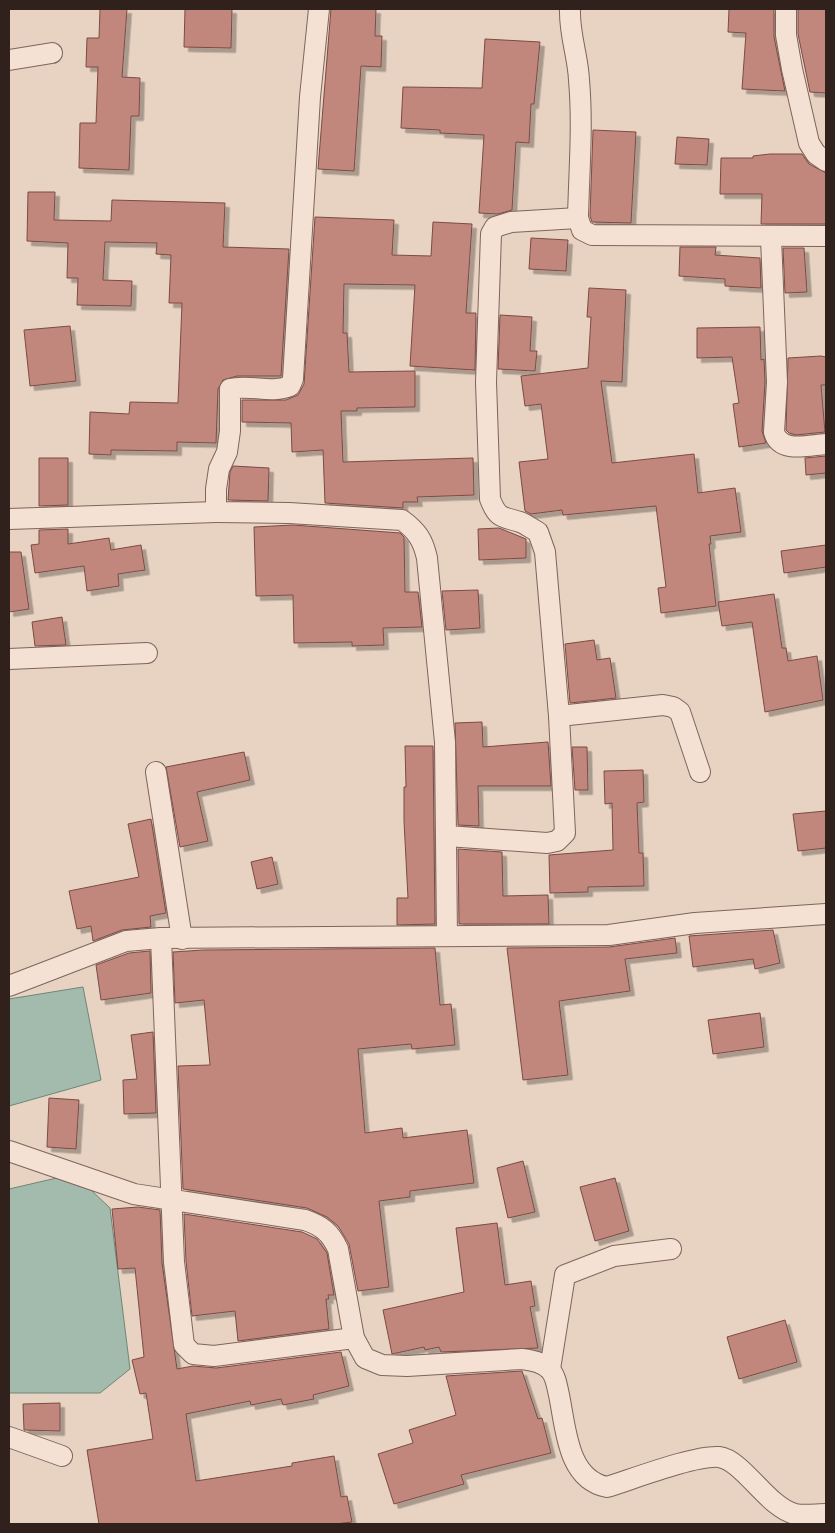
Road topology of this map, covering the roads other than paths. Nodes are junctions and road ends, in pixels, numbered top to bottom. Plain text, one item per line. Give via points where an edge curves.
1 (319, 9) edge
2 (570, 9) edge
3 (786, 9) edge
4 (52, 53) dead end
5 (9, 60) edge
6 (826, 161) edge
7 (578, 218) junction
8 (826, 236) edge
9 (771, 238) junction
10 (826, 444) edge
11 (216, 512) junction
12 (9, 519) edge
13 (147, 653) dead end
14 (9, 659) edge
15 (559, 716) junction
16 (156, 772) dead end
17 (700, 772) dead end
18 (447, 836) junction
19 (826, 914) edge
20 (447, 936) junction
21 (161, 938) junction
22 (182, 939) junction
23 (9, 986) edge
24 (9, 1151) edge
25 (171, 1200) junction
26 (671, 1249) dead end
27 (354, 1338) junction
28 (550, 1369) junction
29 (9, 1437) edge
30 (62, 1456) dead end
31 (826, 1514) edge

1 - 11 street via 310,97 293,379 290,386 282,389 240,386 230,389 230,431 227,452 219,469
2 - 7 street via 581,121
3 - 6 street via 786,35 809,143
4 - 5 street
7 - 9 street via 582,230 592,235
7 - 15 street via 511,222 495,227 491,234 486,382 490,499 495,512 504,519 521,522 538,532 544,552
8 - 9 street
9 - 10 street via 776,440 783,445
11 - 12 street
11 - 18 street via 382,518 402,520 414,529 423,542 427,558 445,742
13 - 14 street
15 - 17 street via 673,707 680,712
15 - 18 street via 565,833 558,841
16 - 22 street
18 - 20 street
19 - 20 street via 704,923 610,935
20 - 22 street
21 - 22 street
21 - 23 street via 126,942
21 - 25 street
24 - 25 street via 134,1194
25 - 27 street via 305,1220 321,1226 332,1235 338,1249
25 - 27 street via 180,1322 184,1345 193,1354 214,1356
26 - 28 street via 614,1256 565,1275
27 - 28 street via 365,1358 382,1365 522,1360 536,1361
28 - 31 street via 556,1381 573,1456 580,1472 594,1484 607,1487 694,1461 720,1457 733,1463 774,1502 795,1514
29 - 30 street

